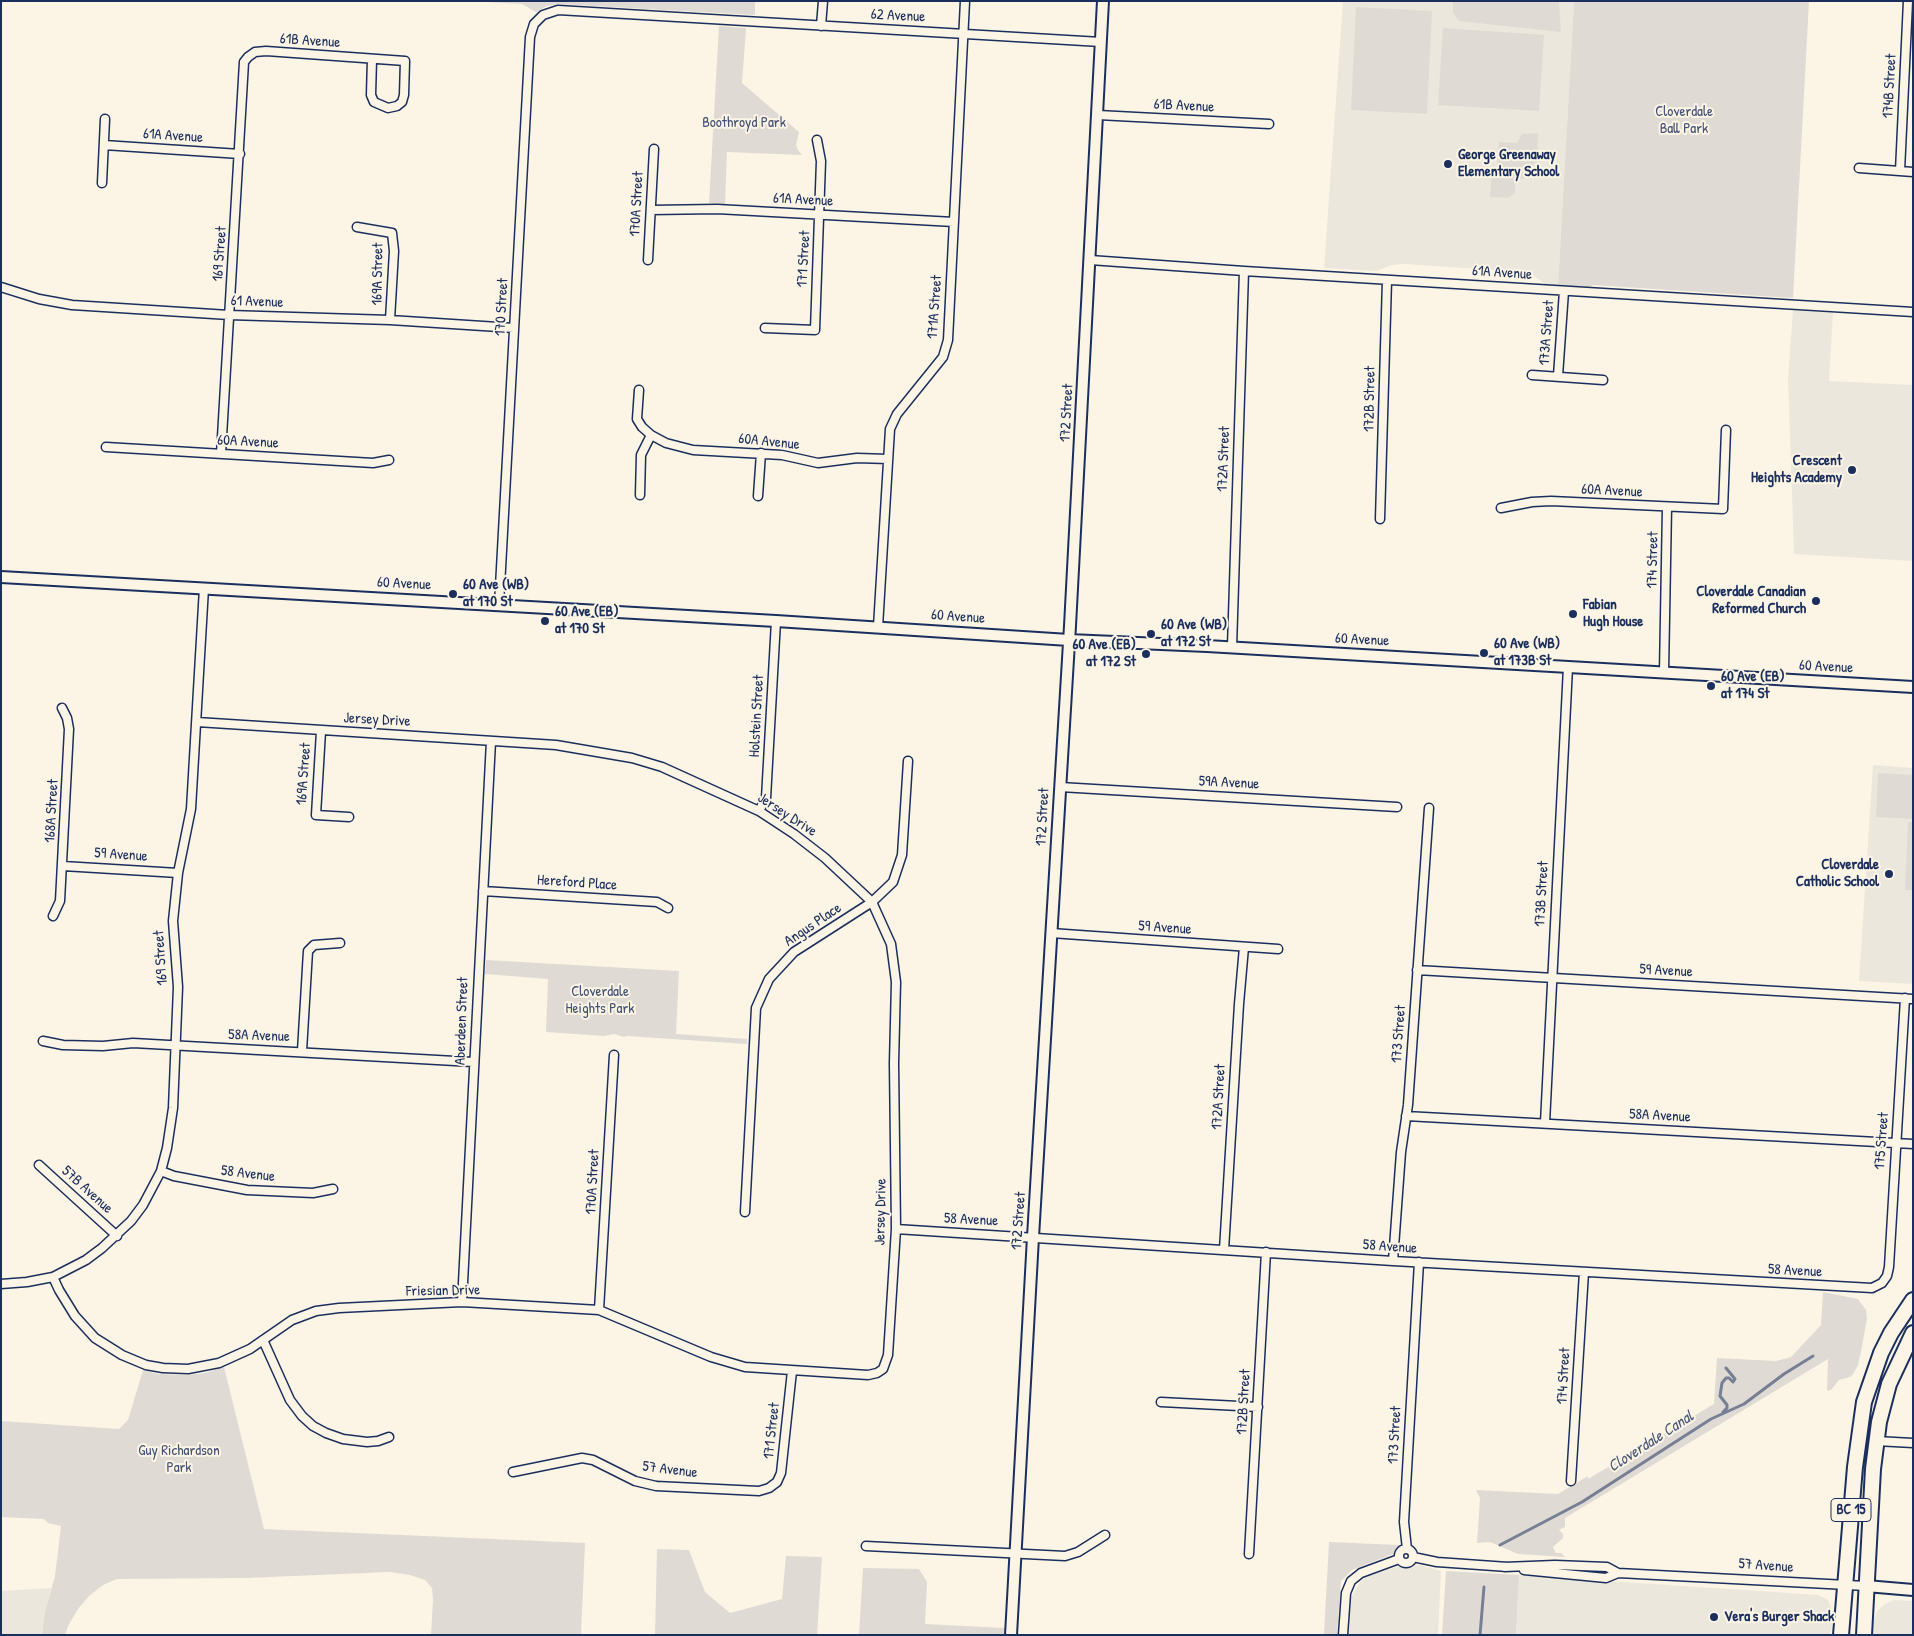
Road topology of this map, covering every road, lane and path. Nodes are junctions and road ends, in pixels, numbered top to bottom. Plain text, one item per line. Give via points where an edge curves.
1 (823, 1) edge
2 (964, 1) edge
3 (1103, 1) edge
4 (1908, 1) edge
5 (543, 15) joint
6 (821, 26) junction
7 (963, 34) junction
8 (1101, 42) junction
9 (248, 57) joint
10 (372, 59) junction
11 (1098, 115) junction
12 (105, 119) dead end
13 (1269, 124) dead end
14 (817, 140) dead end
15 (104, 145) junction
16 (654, 149) dead end
17 (240, 154) junction
18 (1859, 168) dead end
19 (1900, 171) junction
20 (1913, 172) edge
21 (102, 183) dead end
22 (651, 210) junction
23 (820, 214) junction
24 (954, 222) junction
25 (357, 228) dead end
26 (648, 260) dead end
27 (1090, 260) junction
28 (1244, 271) junction
29 (1387, 280) junction
30 (1, 287) edge
31 (1564, 291) junction
32 (1913, 312) edge
33 (229, 315) junction
34 (390, 320) junction
35 (514, 328) junction
36 (765, 328) dead end
37 (1532, 375) dead end
38 (1558, 376) junction
39 (1603, 380) dead end
40 (639, 390) dead end
41 (1726, 430) dead end
42 (651, 435) junction
43 (106, 447) dead end
44 (221, 454) junction
45 (761, 454) junction
46 (389, 460) dead end
47 (888, 460) junction
48 (640, 495) dead end
49 (758, 496) dead end
50 (1667, 507) junction
51 (1501, 508) dead end
52 (1380, 519) dead end
53 (1, 578) edge
54 (204, 588) junction
55 (499, 605) junction
56 (776, 621) junction
57 (878, 627) junction
58 (1069, 640) junction
59 (1232, 647) junction
60 (1568, 667) junction
61 (1664, 672) junction
62 (1913, 686) edge
63 (62, 708) dead end
64 (197, 722) junction
65 (321, 731) junction
66 (491, 741) junction
67 (908, 762) dead end
68 (1060, 787) junction
69 (1397, 807) dead end
70 (1429, 808) dead end
71 (759, 811) junction
72 (349, 817) dead end
73 (63, 866) junction
74 (178, 873) junction
75 (483, 891) junction
76 (872, 902) junction
77 (668, 908) dead end
78 (53, 916) dead end
79 (1051, 933) junction
80 (340, 943) dead end
81 (1244, 947) junction
82 (1278, 949) dead end
83 (1417, 970) junction
84 (1552, 978) junction
85 (1909, 999) edge
86 (43, 1041) dead end
87 (175, 1045) junction
88 (302, 1051) junction
89 (614, 1055) dead end
90 (473, 1062) junction
91 (1406, 1116) junction
92 (1545, 1123) junction
93 (1895, 1142) junction
94 (1913, 1144) edge
95 (39, 1164) dead end
96 (161, 1171) junction
97 (333, 1190) dead end
98 (746, 1212) dead end
99 (896, 1229) junction
100 (117, 1236) junction
101 (1033, 1237) junction
102 (1224, 1250) junction
103 (1266, 1252) junction
104 (1393, 1261) junction
105 (1419, 1262) junction
106 (1584, 1272) junction
107 (53, 1276) junction
108 (1882, 1283) joint
109 (1, 1284) edge
110 (1913, 1300) edge
111 (462, 1302) junction
112 (599, 1310) junction
113 (1913, 1333) edge
114 (263, 1340) junction
115 (792, 1371) junction
116 (877, 1373) joint
117 (1161, 1402) dead end
118 (1258, 1407) junction
119 (390, 1438) dead end
120 (1876, 1441) junction
121 (1913, 1443) edge
122 (513, 1472) dead end
123 (1571, 1481) dead end
124 (769, 1488) joint
125 (1105, 1535) dead end
126 (866, 1546) dead end
127 (1406, 1549) junction
128 (1015, 1554) junction
129 (1249, 1554) dead end
130 (1413, 1557) junction
131 (1399, 1559) junction
132 (1845, 1586) junction
133 (1866, 1586) junction
134 (1913, 1590) edge
135 (1011, 1635) edge
136 (1343, 1635) edge
137 (1841, 1635) edge
138 (1864, 1635) edge

1 - 6 street
2 - 7 street, 171A Street
3 - 8 street, 172 Street
4 - 19 street, 174B Street
5 - 6 street, 62 Avenue via 558,10
5 - 35 street, 170 Street via 534,24 530,37
6 - 7 street, 62 Avenue
7 - 8 street, 62 Avenue
7 - 24 street, 171A Street
8 - 11 street, 172 Street
9 - 10 street, 61B Avenue via 255,52 266,51
9 - 17 street, 169 Street via 243,70
10 - 10 street, 61B Avenue via 371,95 374,102 388,108 397,106 404,95 406,61
11 - 13 street, 61B Avenue
11 - 27 street, 172 Street
12 - 15 street
14 - 23 street, 171 Street via 821,162
15 - 17 street, 61A Avenue
15 - 21 street
16 - 22 street, 170A Street
17 - 33 street, 169 Street
18 - 19 street
19 - 20 street
22 - 23 street, 61A Avenue via 717,209
22 - 26 street, 170A Street
23 - 24 street, 61A Avenue
23 - 36 street, 171 Street via 814,330
24 - 47 street, 171A Street via 948,340 943,357 897,414 890,429
25 - 34 street, 169A Street via 392,233
27 - 28 street, 61A Avenue
27 - 58 street, 172 Street
28 - 29 street, 61A Avenue
28 - 59 street, 172A Street
29 - 31 street, 61A Avenue
29 - 52 street, 172B Street
30 - 33 street, 61 Avenue via 61,304
31 - 32 street, 61A Avenue
31 - 38 street, 173A Street
33 - 34 street, 61 Avenue
33 - 44 street, 169 Street
34 - 35 street, 61 Avenue
35 - 55 street, 170 Street
37 - 38 street, 173A Street
38 - 39 street, 173A Street
40 - 42 street via 638,419
41 - 50 street, 60A Avenue via 1723,509
42 - 45 street, 60A Avenue via 693,450
42 - 48 street via 641,455
43 - 44 street, 60A Avenue
44 - 46 street, 60A Avenue via 374,463
45 - 47 street, 60A Avenue via 818,463 857,458
45 - 49 street
47 - 57 street, 171A Street
50 - 51 street, 60A Avenue via 1551,501
50 - 61 street, 174 Street
53 - 54 street, 60 Avenue
54 - 55 street, 60 Avenue
54 - 64 street, 169 Street
55 - 56 street, 60 Avenue
56 - 57 street, 60 Avenue
56 - 71 street, Holstein Street via 766,798
57 - 58 street, 60 Avenue
58 - 59 street, 60 Avenue
58 - 68 street, 172 Street
59 - 60 street, 60 Avenue
60 - 61 street, 60 Avenue
60 - 84 street, 173B Street
61 - 62 street, 60 Avenue
63 - 73 street, 168A Street via 68,718 69,729
64 - 65 street, Jersey Drive
64 - 74 street, 169 Street via 191,809
65 - 66 street, Jersey Drive
65 - 72 street, 169A Street via 316,815
66 - 71 street, Jersey Drive via 556,745 632,758 662,767
66 - 75 street, Aberdeen Street
67 - 76 street, Angus Place via 902,854 893,882
68 - 69 street, 59A Avenue
68 - 79 street, 172 Street
70 - 83 street, 173 Street
71 - 76 street, Jersey Drive via 826,858
73 - 74 street, 59 Avenue
73 - 78 street, 168A Street via 60,901
74 - 87 street, 169 Street via 173,920 178,968
75 - 77 street, Hereford Place via 657,902
75 - 90 street, Aberdeen Street
76 - 98 street, Angus Place via 794,952 769,978 756,1008
76 - 99 street, Jersey Drive via 891,944 896,982
79 - 81 street, 59 Avenue
79 - 101 street, 172 Street
80 - 88 street via 314,945 308,951
81 - 82 street, 59 Avenue
81 - 102 street, 172A Street
83 - 84 street, 59 Avenue
83 - 91 street, 173 Street
84 - 85 street, 59 Avenue
84 - 92 street, 173B Street
85 - 93 street, 175 Street
86 - 87 street, 58A Avenue via 95,1046 133,1043
87 - 88 street, 58A Avenue
87 - 96 street, 169 Street via 171,1130
88 - 90 street, 58A Avenue
89 - 112 street, 170A Street
90 - 111 street, Aberdeen Street
91 - 92 street, 58A Avenue
91 - 104 street, 173 Street
92 - 93 street, 58A Avenue
93 - 94 street, 58A Avenue
93 - 108 street, 175 Street via 1889,1267
95 - 100 street, 57B Avenue
96 - 97 street, 58 Avenue via 247,1190 314,1193
96 - 100 street, 169 Street via 143,1205
99 - 101 street, 58 Avenue
99 - 116 street, Jersey Drive via 888,1355 883,1369
100 - 107 street, 169 Street via 86,1260
101 - 102 street, 58 Avenue
101 - 128 street, 172 Street
102 - 103 street, 58 Avenue
103 - 104 street, 58 Avenue
103 - 118 street, 172B Street
104 - 105 street, 58 Avenue
105 - 106 street, 58 Avenue
105 - 127 street, 173 Street via 1404,1522
106 - 108 street, 58 Avenue via 1862,1289
106 - 123 street, 174 Street
107 - 109 street, 169 Street
107 - 114 street, Friesian Drive via 75,1316 94,1338 122,1356 146,1365 177,1369 204,1367 234,1357
110 - 132 highway, BC 15 via 1881,1353 1864,1402 1857,1442
111 - 112 street, Friesian Drive
111 - 114 street, Friesian Drive via 316,1311 292,1320
112 - 115 street, Friesian Drive via 722,1362
113 - 120 highway, BC 15 via 1889,1384
114 - 119 street via 290,1400 313,1426 343,1439 378,1442
115 - 116 street, Friesian Drive
115 - 124 street, 171 Street via 781,1473
117 - 118 street
118 - 129 street, 172B Street
120 - 121 street
120 - 133 highway, BC 15
122 - 124 street, 57 Avenue via 582,1458 593,1460 635,1481 656,1486 748,1492
125 - 128 street via 1078,1552 1065,1556
126 - 128 street
127 - 130 street
127 - 131 street via 1400,1552
128 - 135 street, 172 Street
130 - 131 street via 1406,1564
130 - 132 street, 57 Avenue via 1606,1578 1618,1573
131 - 136 street via 1361,1573 1351,1581 1346,1593
132 - 133 street, 57 Avenue
132 - 137 highway, BC 15
133 - 134 street, 57 Avenue
133 - 138 highway, BC 15

